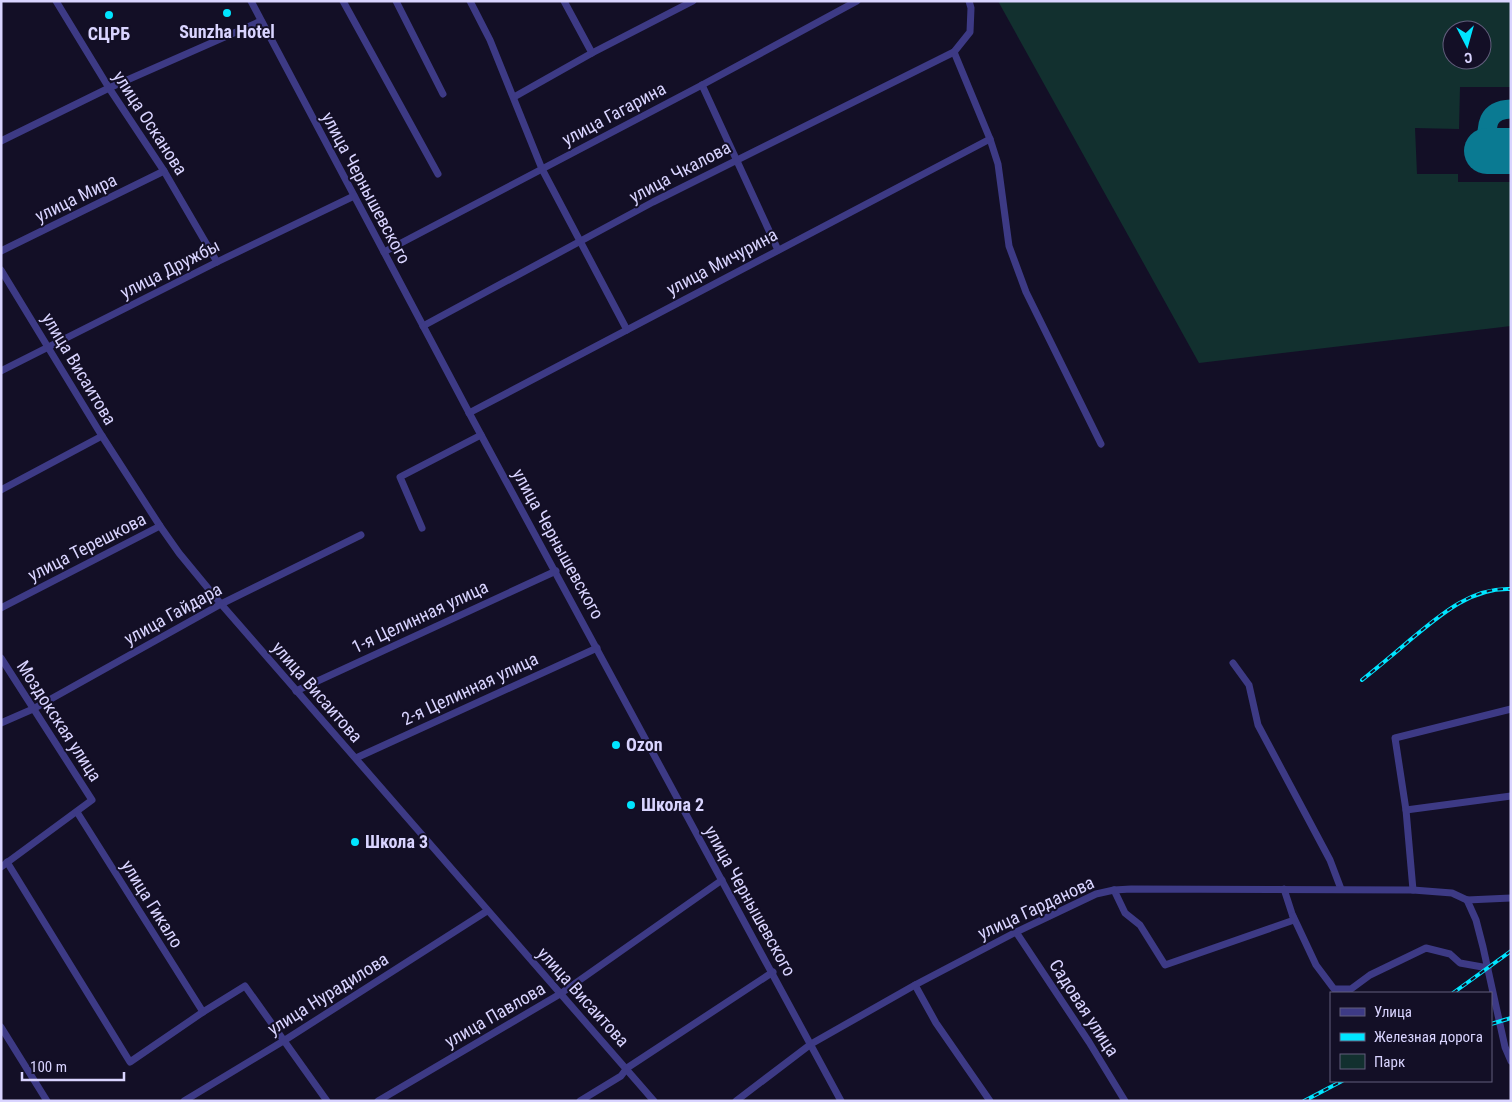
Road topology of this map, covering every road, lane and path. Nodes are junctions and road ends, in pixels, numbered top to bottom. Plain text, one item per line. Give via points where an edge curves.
1 (56, 1) edge
2 (251, 1) edge
3 (343, 1) edge
4 (396, 1) edge
5 (470, 1) edge
6 (694, 1) edge
7 (857, 1) edge
8 (969, 1) edge
9 (568, 2) edge
10 (261, 21) junction
11 (954, 52) junction
12 (592, 53) junction
13 (702, 85) junction
14 (110, 88) junction
15 (443, 94) dead end
16 (514, 97) junction
17 (990, 139) junction
18 (1, 142) edge
19 (735, 160) junction
20 (542, 169) junction
21 (164, 171) junction
22 (438, 174) dead end
23 (354, 196) junction
24 (582, 242) junction
25 (778, 250) junction
26 (1, 251) edge
27 (384, 252) junction
28 (217, 262) junction
29 (1, 270) edge
30 (423, 326) junction
31 (627, 330) junction
32 (48, 348) junction
33 (1, 371) edge
34 (469, 413) junction
35 (481, 435) junction
36 (102, 436) junction
37 (1101, 444) dead end
38 (1, 490) edge
39 (160, 526) junction
40 (422, 528) dead end
41 (361, 535) dead end
42 (556, 571) junction
43 (221, 604) junction
44 (1, 608) edge
45 (597, 648) junction
46 (1, 658) edge
47 (1233, 663) dead end
48 (296, 691) junction
49 (32, 709) junction
50 (1511, 709) edge
51 (1, 723) edge
52 (356, 758) junction
53 (1511, 796) edge
54 (1406, 810) junction
55 (77, 812) junction
56 (4, 864) edge
57 (722, 880) junction
58 (1284, 889) junction
59 (1341, 889) junction
60 (1114, 890) junction
61 (1414, 890) junction
62 (1511, 898) edge
63 (1467, 900) junction
64 (487, 911) junction
65 (1293, 916) junction
66 (1016, 932) junction
67 (1488, 968) junction
68 (772, 972) junction
69 (915, 985) junction
70 (560, 994) junction
71 (203, 1012) junction
72 (1, 1027) edge
73 (285, 1040) junction
74 (811, 1044) junction
75 (1511, 1061) edge
76 (627, 1068) junction
77 (47, 1101) edge
78 (184, 1101) edge
79 (327, 1101) edge
80 (378, 1101) edge
81 (580, 1101) edge
82 (654, 1101) edge
83 (736, 1101) edge
84 (841, 1101) edge
85 (990, 1101) edge
86 (1126, 1101) edge

1 - 14 street, улица Осканова
2 - 10 street, улица Чернышевского
3 - 22 street
4 - 15 street
5 - 16 street
6 - 12 street
7 - 13 street, улица Гагарина
8 - 11 street via 970,32
9 - 12 street
10 - 14 street
10 - 23 street, улица Чернышевского
11 - 17 street
11 - 19 street, улица Чкалова
12 - 16 street
13 - 19 street
13 - 20 street, улица Гагарина
14 - 18 street
14 - 21 street, улица Осканова
16 - 20 street
17 - 25 street, улица Мичурина
17 - 37 street via 998,164 1009,246 1026,292
19 - 24 street, улица Чкалова
19 - 25 street
20 - 24 street
20 - 27 street, улица Гагарина
21 - 26 street, улица Мира
21 - 28 street, улица Осканова
23 - 27 street, улица Чернышевского
23 - 28 street, улица Дружбы
24 - 30 street, улица Чкалова
24 - 31 street
25 - 31 street, улица Мичурина
27 - 30 street, улица Чернышевского
28 - 32 street, улица Дружбы
29 - 32 street, улица Висаитова
30 - 34 street, улица Чернышевского
31 - 34 street, улица Мичурина
32 - 33 street, улица Дружбы
32 - 36 street, улица Висаитова
34 - 35 street, улица Чернышевского
35 - 40 street via 400,477
35 - 42 street, улица Чернышевского
36 - 38 street
36 - 39 street, улица Висаитова
39 - 43 street, улица Висаитова
39 - 44 street, улица Терешкова
41 - 43 street, улица Гайдара
42 - 45 street, улица Чернышевского
42 - 48 street, 1-я Целинная улица
43 - 48 street, улица Висаитова
43 - 49 street, улица Гайдара
45 - 52 street, 2-я Целинная улица
45 - 57 street, улица Чернышевского
46 - 49 street, Моздокская улица
47 - 59 street via 1249,685 1258,725 1330,860
48 - 52 street, улица Висаитова
49 - 51 street, улица Гайдара
49 - 55 street, Моздокская улица via 92,800
50 - 54 street via 1395,738
52 - 64 street, улица Висаитова
53 - 54 street
54 - 61 street
55 - 56 street
55 - 71 street, улица Гикало
56 - 71 street via 130,1062
57 - 68 street, улица Чернышевского
57 - 70 street, улица Павлова
58 - 59 street, улица Гарданова
58 - 60 street, улица Гарданова
58 - 65 street
59 - 61 street, улица Гарданова
60 - 65 street via 1125,912 1140,925 1164,965 1294,920
60 - 66 street, улица Гарданова via 1096,894
61 - 63 street, улица Гарданова via 1452,893
62 - 63 street, улица Гарданова
63 - 67 street via 1476,920
64 - 70 street, улица Висаитова
64 - 73 street, улица Нурадилова
65 - 67 street via 1316,965 1334,989 1351,989 1370,975 1426,948 1450,954 1460,963
66 - 69 street, улица Гарданова
66 - 86 street, Садовая улица
67 - 75 street
68 - 74 street, улица Чернышевского
68 - 76 street
69 - 74 street, улица Гарданова
69 - 85 street via 936,1023
70 - 76 street, улица Висаитова
70 - 80 street, улица Павлова
71 - 73 street via 245,986
72 - 77 street
73 - 78 street, улица Нурадилова
73 - 79 street
74 - 83 street, улица Гарданова
74 - 84 street, улица Чернышевского
76 - 81 street via 621,1076
76 - 82 street, улица Висаитова

